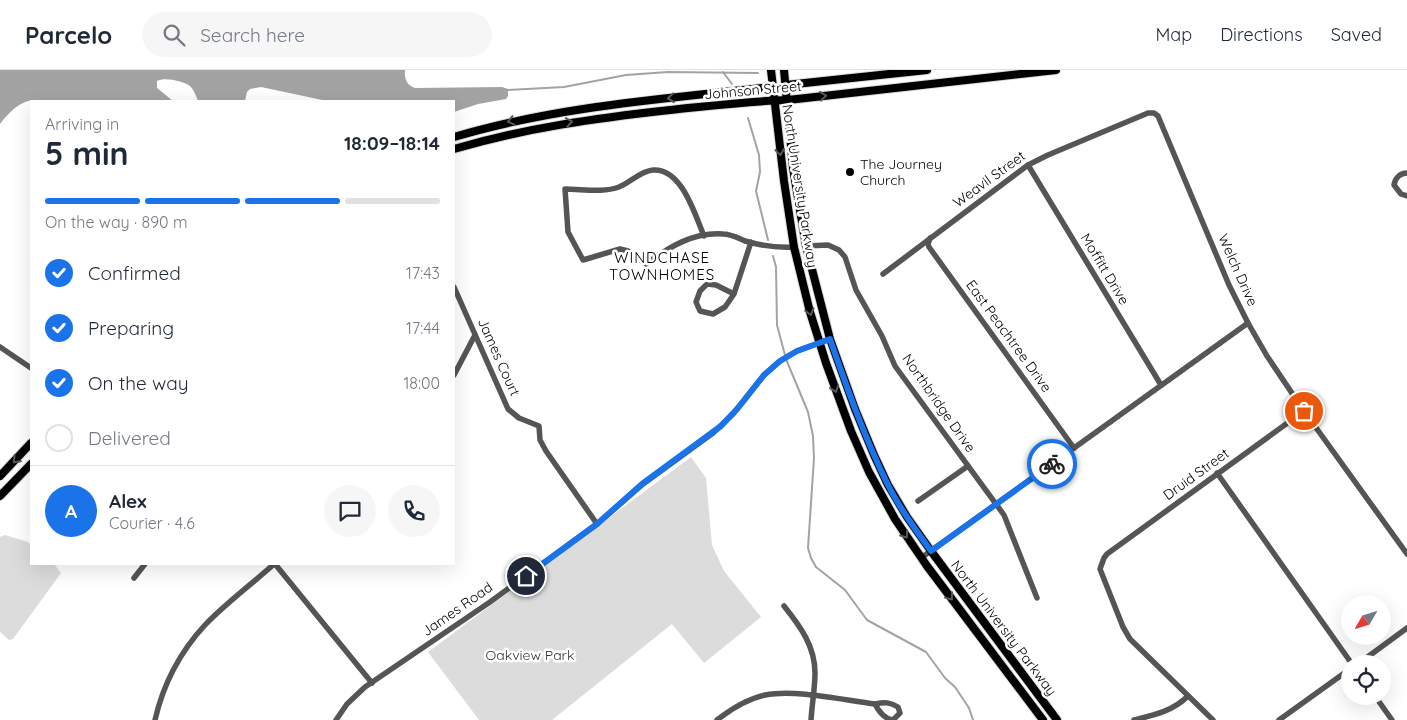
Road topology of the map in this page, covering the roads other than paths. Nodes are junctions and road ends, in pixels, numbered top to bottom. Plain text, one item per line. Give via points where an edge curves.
1 (771, 70) edge
2 (784, 70) edge
3 (927, 70) edge
4 (1056, 70) edge
5 (786, 85) junction
6 (772, 87) junction
7 (774, 100) junction
8 (788, 100) junction
9 (1148, 113) joint
10 (455, 137) edge
11 (455, 149) edge
12 (1028, 165) junction
13 (1407, 173) edge
14 (1407, 196) edge
15 (704, 236) junction
16 (930, 238) junction
17 (751, 242) junction
18 (806, 246) junction
19 (794, 247) junction
20 (882, 274) dead end
21 (455, 289) edge
22 (734, 294) junction
23 (1248, 323) junction
24 (475, 335) junction
25 (830, 339) junction
26 (820, 343) junction
27 (0, 347) edge
28 (30, 367) edge
29 (455, 373) edge
30 (1161, 386) junction
31 (1304, 411) junction
32 (30, 444) edge
33 (1074, 448) junction
34 (30, 465) edge
35 (968, 466) junction
36 (1217, 473) junction
37 (0, 476) edge
38 (0, 496) edge
39 (918, 501) dead end
40 (997, 504) junction
41 (597, 524) junction
42 (931, 551) junction
43 (1407, 554) edge
44 (922, 558) junction
45 (144, 565) edge
46 (273, 565) edge
47 (275, 565) edge
48 (134, 578) dead end
49 (1037, 598) dead end
50 (784, 606) dead end
51 (1407, 628) edge
52 (1346, 655) edge
53 (1370, 655) edge
54 (1341, 675) edge
55 (372, 683) junction
56 (812, 695) junction
57 (1188, 696) junction
58 (876, 704) junction
59 (1382, 705) edge
60 (155, 720) edge
61 (336, 720) edge
62 (717, 720) edge
63 (811, 720) edge
64 (893, 720) edge
65 (1043, 720) edge
66 (1057, 720) edge
67 (1134, 720) edge
68 (1213, 720) edge
69 (1279, 720) edge
70 (1392, 720) edge

1 - 6 main road, North University Parkway
2 - 5 main road, North University Parkway
3 - 5 main road, Johnson Street
8 -> 4 main road, Johnson Street
5 - 6 street, Johnson Street
5 - 8 main road, North University Parkway
6 - 7 main road, North University Parkway
6 -> 10 main road, Johnson Street via 586,108 530,117
7 - 8 main road, Johnson Street
11 -> 7 main road, Johnson Street via 577,121
7 -> 19 main road, North University Parkway
8 - 18 main road, North University Parkway via 793,168
9 - 12 street, Weavil Street
9 - 23 street, Welch Drive via 1158,116
12 - 16 street, Weavil Street
12 - 30 street, Moffitt Drive
13 - 14 street via 1398,176 1394,185
15 - 15 street via 683,240 646,264 620,249 583,260 568,232 566,188 608,190 653,170 666,173 684,189
15 - 17 street via 723,234
16 - 20 street, Weavil Street
16 - 33 street, East Peachtree Drive via 928,247
17 - 19 street via 768,247
17 - 22 street
18 - 25 main road, North University Parkway
18 - 35 street, Northbridge Drive via 828,245 845,257 856,290 895,366
19 -> 26 main road, North University Parkway
21 - 24 street, James Court
22 - 22 street via 725,307 713,314 700,311 696,302 700,291 708,284
23 - 30 street
23 - 31 street, Welch Drive
24 - 29 street
24 - 41 street, James Court via 508,409 519,418 539,426 540,440 546,451
25 - 26 street, James Road
25 - 42 main road, North University Parkway via 884,477
26 - 41 street, James Road via 790,354 776,364 721,426 642,484
26 -> 44 main road, North University Parkway via 836,393 869,472 895,519
27 - 28 street
30 - 33 street
31 - 36 street, Druid Street
31 - 43 street, Welch Drive
32 -> 37 main road
33 - 40 street
34 - 38 main road
35 - 39 street
35 - 40 street, Northbridge Drive
36 - 52 street
36 - 57 street, Druid Street via 1104,558 1100,570 1130,639
40 - 42 street
40 - 49 street, Northbridge Drive
41 - 55 street, James Road
42 - 44 street
42 - 66 main road, North University Parkway
44 -> 65 main road, North University Parkway
45 - 48 street
46 - 60 street via 205,625 186,649 165,688
47 - 55 street
50 - 56 street via 805,635 812,652 816,671
51 - 53 street
54 - 69 street
55 - 61 street, James Road via 347,704
56 - 58 street
56 - 62 street via 765,695 743,703
56 - 63 street
57 - 67 street via 1166,711
57 - 68 street
58 - 64 street via 880,713
58 - 64 street via 886,702 898,707 900,713
59 - 70 street

